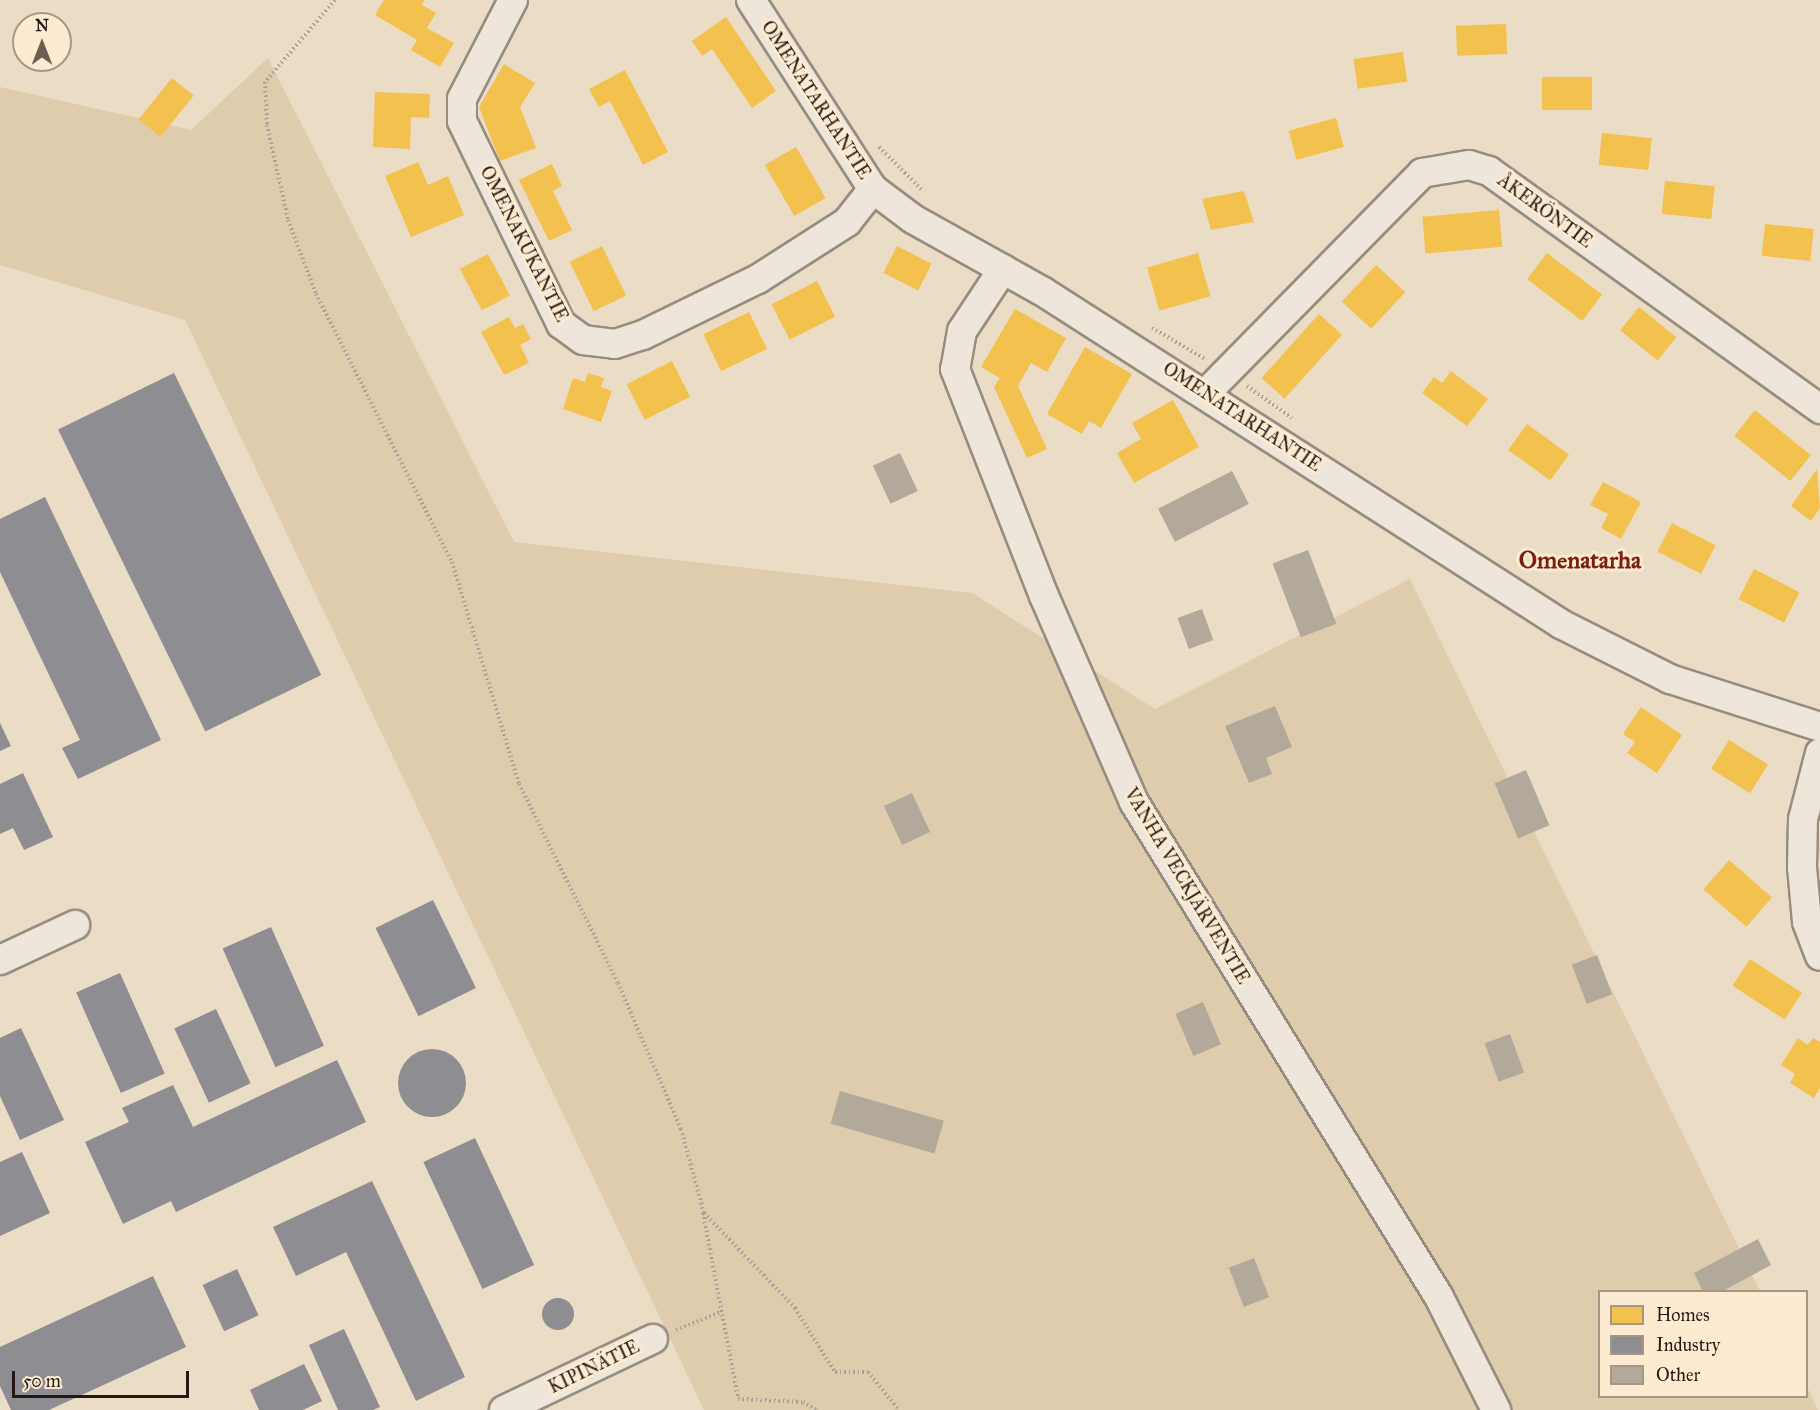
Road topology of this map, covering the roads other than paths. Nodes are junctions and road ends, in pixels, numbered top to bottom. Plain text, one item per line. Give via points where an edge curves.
1 (751, 0) edge
2 (503, 3) edge
3 (873, 189) junction
4 (1003, 269) junction
5 (1206, 393) junction
6 (1820, 409) edge
7 (1820, 727) edge
8 (1820, 753) edge
9 (75, 925) dead end
10 (1820, 956) edge
11 (0, 960) edge
12 (653, 1339) road end
13 (504, 1410) edge
14 (1496, 1410) edge

1 - 3 street, OMENATARHANTIE
2 - 3 street, OMENAKUKANTIE via 462,99 462,121 561,324 583,340 615,344 643,335 758,279 847,222
3 - 4 street, OMENATARHANTIE via 940,236
4 - 5 street, OMENATARHANTIE
4 - 14 street, VANHA VECKJÄRVENTIE via 962,331 955,369 1044,596 1134,802 1439,1297
5 - 6 street, ÅKERÖNTIE via 1422,173 1469,165 1489,171
5 - 7 street, OMENATARHANTIE via 1561,624 1670,679
8 - 10 street via 1803,819 1802,843 1807,922
9 - 11 street
12 - 13 street, KIPINÄTIE

